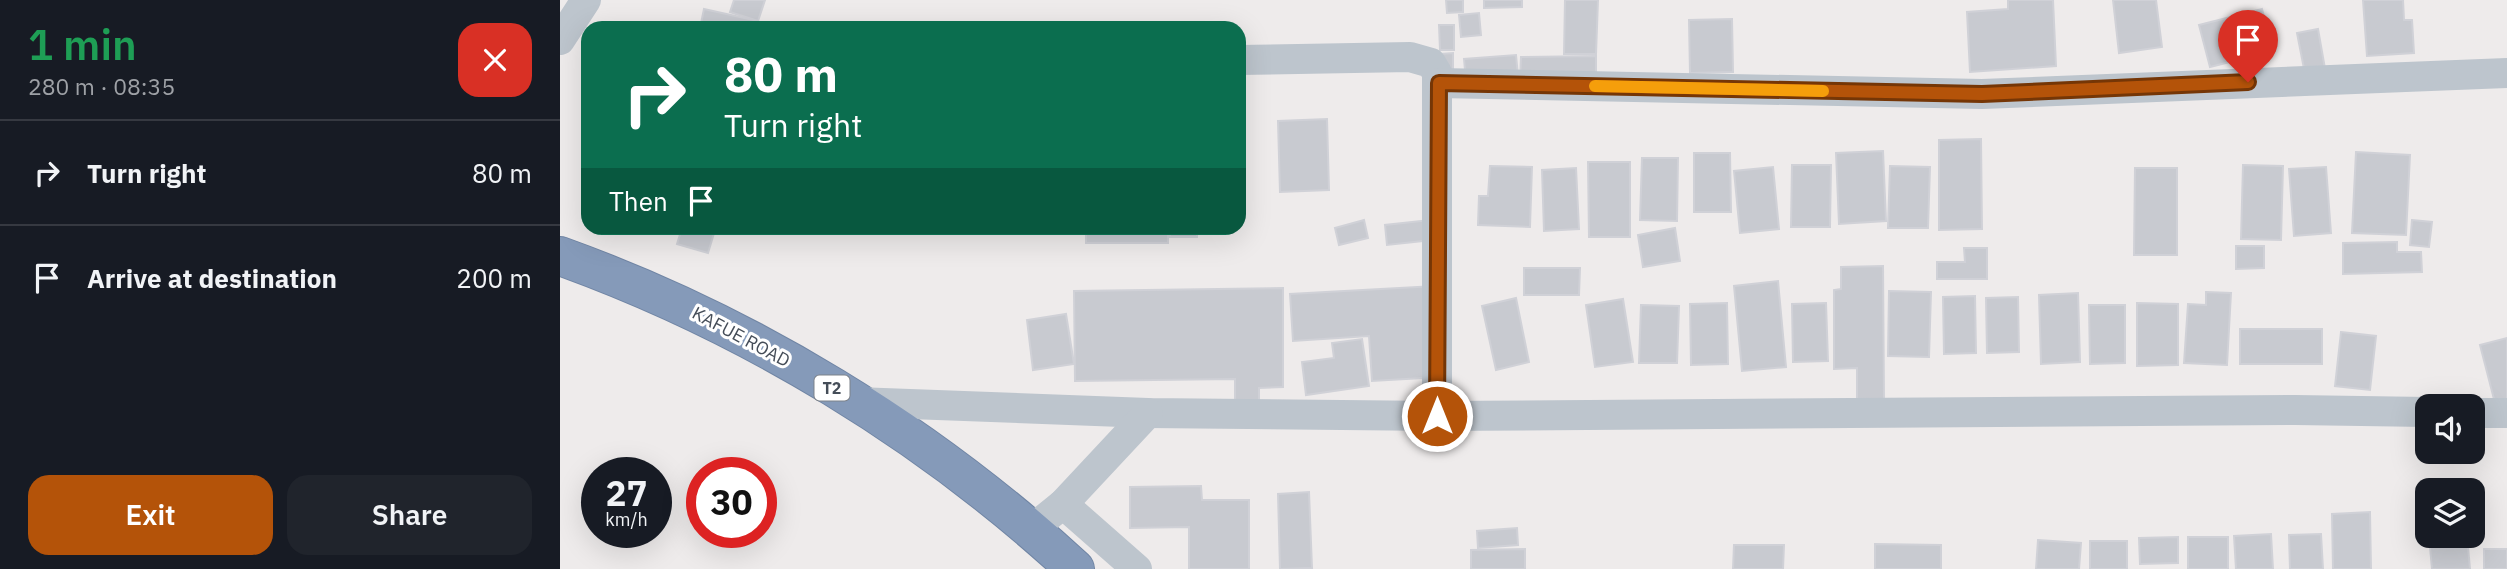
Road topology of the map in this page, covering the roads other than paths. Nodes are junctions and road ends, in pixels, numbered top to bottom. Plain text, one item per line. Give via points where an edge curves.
1 (586, 0) edge
2 (560, 40) edge
3 (1246, 60) edge
4 (2507, 73) edge
5 (1439, 83) junction
6 (560, 256) edge
7 (856, 402) junction
8 (2415, 412) edge
9 (1147, 413) junction
10 (2485, 413) edge
11 (2507, 413) edge
12 (1437, 416) junction
13 (1063, 504) junction
14 (1032, 529) junction
15 (1075, 569) edge
16 (1137, 569) edge

1 - 2 street
3 - 5 street via 1410,57 1431,63
4 - 5 street via 1982,94
5 - 12 street
6 - 7 highway, KAFUE ROAD / T2 via 705,316
7 - 9 street
7 - 14 highway, KAFUE ROAD / T2 via 922,445
8 - 12 street
9 - 12 street
9 - 13 street
10 - 11 street
13 - 14 street
13 - 16 street
14 - 15 highway, KAFUE ROAD / T2

